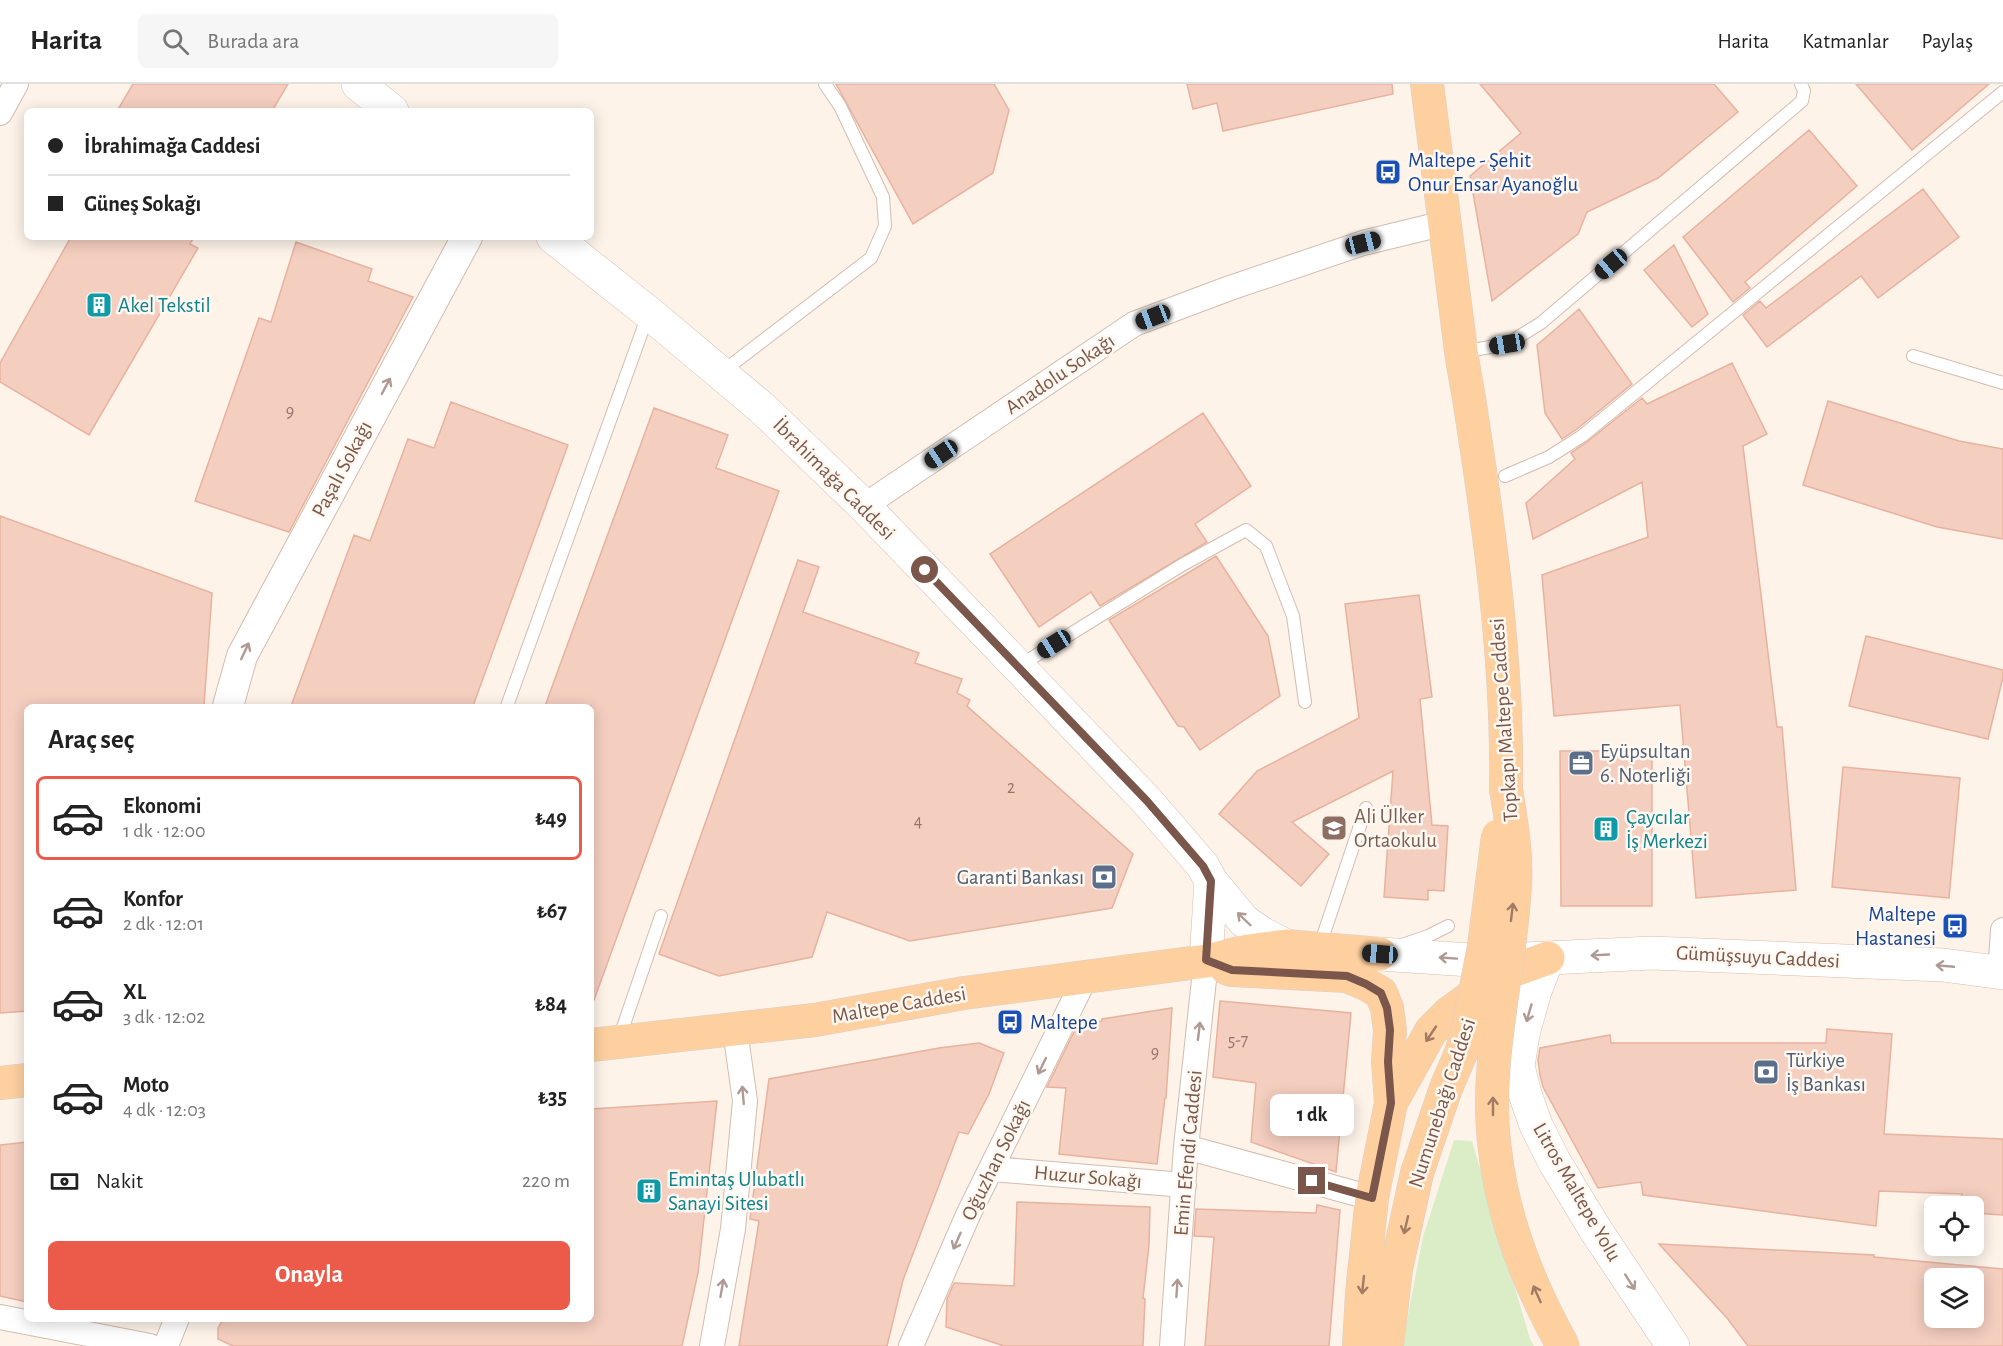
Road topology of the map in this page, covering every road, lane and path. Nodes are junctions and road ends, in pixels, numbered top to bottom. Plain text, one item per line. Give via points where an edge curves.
1 (16, 84) edge
2 (825, 84) edge
3 (1427, 84) edge
4 (1801, 84) edge
5 (2003, 92) edge
6 (0, 113) edge
7 (1445, 223) junction
8 (465, 240) edge
9 (557, 240) edge
10 (649, 313) junction
11 (1461, 352) junction
12 (1913, 356) dead end
13 (721, 373) junction
14 (2003, 382) edge
15 (1493, 479) junction
16 (864, 506) junction
17 (1018, 667) junction
18 (1305, 702) dead end
19 (229, 704) edge
20 (508, 704) edge
21 (1506, 789) junction
22 (1366, 808) dead end
23 (1211, 881) junction
24 (660, 916) dead end
25 (1448, 926) dead end
26 (2003, 930) edge
27 (1286, 946) junction
28 (1318, 949) junction
29 (1380, 954) junction
30 (1548, 958) junction
31 (1206, 960) junction
32 (2002, 973) edge
33 (1086, 976) junction
34 (735, 1030) junction
35 (604, 1044) edge
36 (24, 1080) edge
37 (0, 1083) edge
38 (1391, 1103) junction
39 (1186, 1147) junction
40 (992, 1169) junction
41 (1184, 1185) junction
42 (1372, 1198) junction
43 (0, 1317) edge
44 (24, 1322) edge
45 (26, 1322) edge
46 (175, 1322) edge
47 (918, 1344) edge
48 (150, 1346) edge
49 (166, 1346) edge
50 (712, 1346) edge
51 (1172, 1346) edge
52 (1359, 1346) edge
53 (1387, 1346) edge
54 (1563, 1346) edge
55 (1673, 1346) edge

1 - 6 street
2 - 13 lane via 840,105 883,197 885,226 871,258
3 - 7 main road, Topkapı Maltepe Caddesi
4 - 11 lane via 1802,101 1541,323 1507,344
5 - 15 lane via 1582,436 1549,457
7 - 11 main road, Topkapı Maltepe Caddesi
7 - 16 street, Anadolu Sokağı via 1363,243 1134,324
19 -> 8 street, Paşalı Sokağı via 242,656
9 - 10 main road, İbrahimağa Caddesi
10 - 13 main road, İbrahimağa Caddesi
10 - 20 lane
11 - 15 main road, Topkapı Maltepe Caddesi
12 - 14 lane
13 - 16 main road, İbrahimağa Caddesi
15 - 21 main road, Topkapı Maltepe Caddesi
16 - 17 main road, İbrahimağa Caddesi
17 - 18 lane via 1246,530 1266,546 1293,616
17 - 23 main road, İbrahimağa Caddesi via 1147,801 1203,866
21 -> 53 main road, Numunebağı Caddesi, bridge via 1484,946 1468,1025 1417,1173 1396,1269
54 -> 21 main road, Topkapı Maltepe Caddesi, bridge via 1518,1252 1494,1149 1494,1069 1515,884 1514,841
22 - 28 lane
27 -> 23 main road, İbrahimağa Caddesi via 1244,921
23 - 31 main road
24 - 35 lane
25 - 29 lane
26 - 32 street
27 - 28 main road, Maltepe Caddesi
27 - 31 main road, Maltepe Caddesi
28 - 29 main road, Maltepe Caddesi
30 -> 29 main road, Gümüşsuyu Caddesi via 1485,961
32 -> 30 main road, Gümüşsuyu Caddesi via 1943,965 1652,953
30 -> 38 main road via 1501,975 1449,1013 1431,1031
30 -> 55 main road, Litros Maltepe Yolu via 1523,1034 1518,1066 1525,1094 1554,1161
31 - 33 main road, Maltepe Caddesi
31 - 38 main road via 1232,970 1347,976 1381,993 1390,1030
39 -> 31 street, Emin Efendi Caddesi
33 - 34 main road, Maltepe Caddesi
33 -> 40 street, Oğuzhan Sokağı
34 - 35 main road, Maltepe Caddesi
50 -> 34 street via 733,1229 745,1101
36 - 37 main road
38 - 42 main road
39 - 41 street, Emin Efendi Caddesi
39 - 42 street
40 - 41 street, Huzur Sokağı
40 -> 47 street, Oğuzhan Sokağı via 968,1215
51 -> 41 street, Emin Efendi Caddesi
42 -> 52 main road
43 - 44 street
45 - 48 street
46 - 49 street

